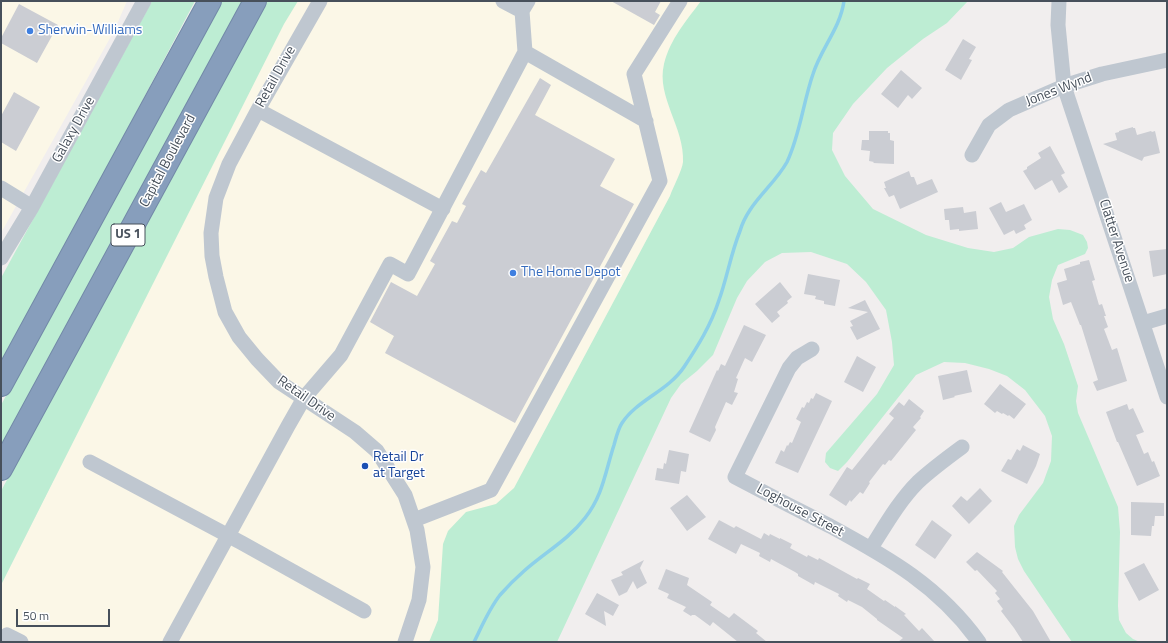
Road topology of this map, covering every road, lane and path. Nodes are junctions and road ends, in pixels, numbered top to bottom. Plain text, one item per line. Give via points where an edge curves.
1 (144, 1) edge
2 (210, 1) edge
3 (255, 1) edge
4 (320, 1) edge
5 (503, 1) edge
6 (680, 1) edge
7 (1059, 1) edge
8 (525, 6) edge
9 (525, 52) junction
10 (1167, 60) edge
11 (1064, 86) junction
12 (258, 110) junction
13 (646, 121) junction
14 (972, 155) dead end
15 (1, 188) edge
16 (32, 207) junction
17 (443, 209) junction
18 (1, 258) edge
19 (1167, 316) edge
20 (1143, 323) junction
21 (812, 349) dead end
22 (1, 385) edge
23 (1167, 397) edge
24 (304, 398) junction
25 (962, 447) dead end
26 (90, 462) dead end
27 (1, 469) edge
28 (414, 520) junction
29 (229, 536) junction
30 (871, 548) junction
31 (364, 611) dead end
32 (1, 642) edge
33 (21, 642) edge
34 (170, 642) edge
35 (405, 642) edge
36 (979, 642) edge

1 - 16 street, Galaxy Drive
2 - 22 highway, US 1
3 - 27 highway, Capital Boulevard / US 1
4 - 12 street, Retail Drive
5 - 8 street
6 - 13 street via 634,74
7 - 11 street, Clatter Avenue via 1058,25
8 - 9 street
9 - 13 street
9 - 17 street
10 - 11 street, Jones Wynd via 1102,74
11 - 14 street, Jones Wynd via 1009,110 989,125
11 - 20 street, Clatter Avenue
12 - 17 street
12 - 24 street, Retail Drive via 229,164 216,198 211,233 212,256 225,312 239,337 279,382
13 - 28 street via 660,181 491,490
15 - 16 street
16 - 18 street, Galaxy Drive
17 - 24 street via 408,274 390,264 341,355
19 - 20 street
20 - 23 street, Clatter Avenue
21 - 30 street, Loghouse Street via 797,358 789,368 735,477
24 - 28 street, Retail Drive via 355,432 376,451 405,495
24 - 29 street
25 - 30 street via 918,483 891,516
26 - 29 street
28 - 35 street, Retail Drive via 423,568 419,600
29 - 31 street
29 - 34 street
30 - 36 street, Loghouse Street via 908,571 934,592 953,610
32 - 33 street via 7,635

